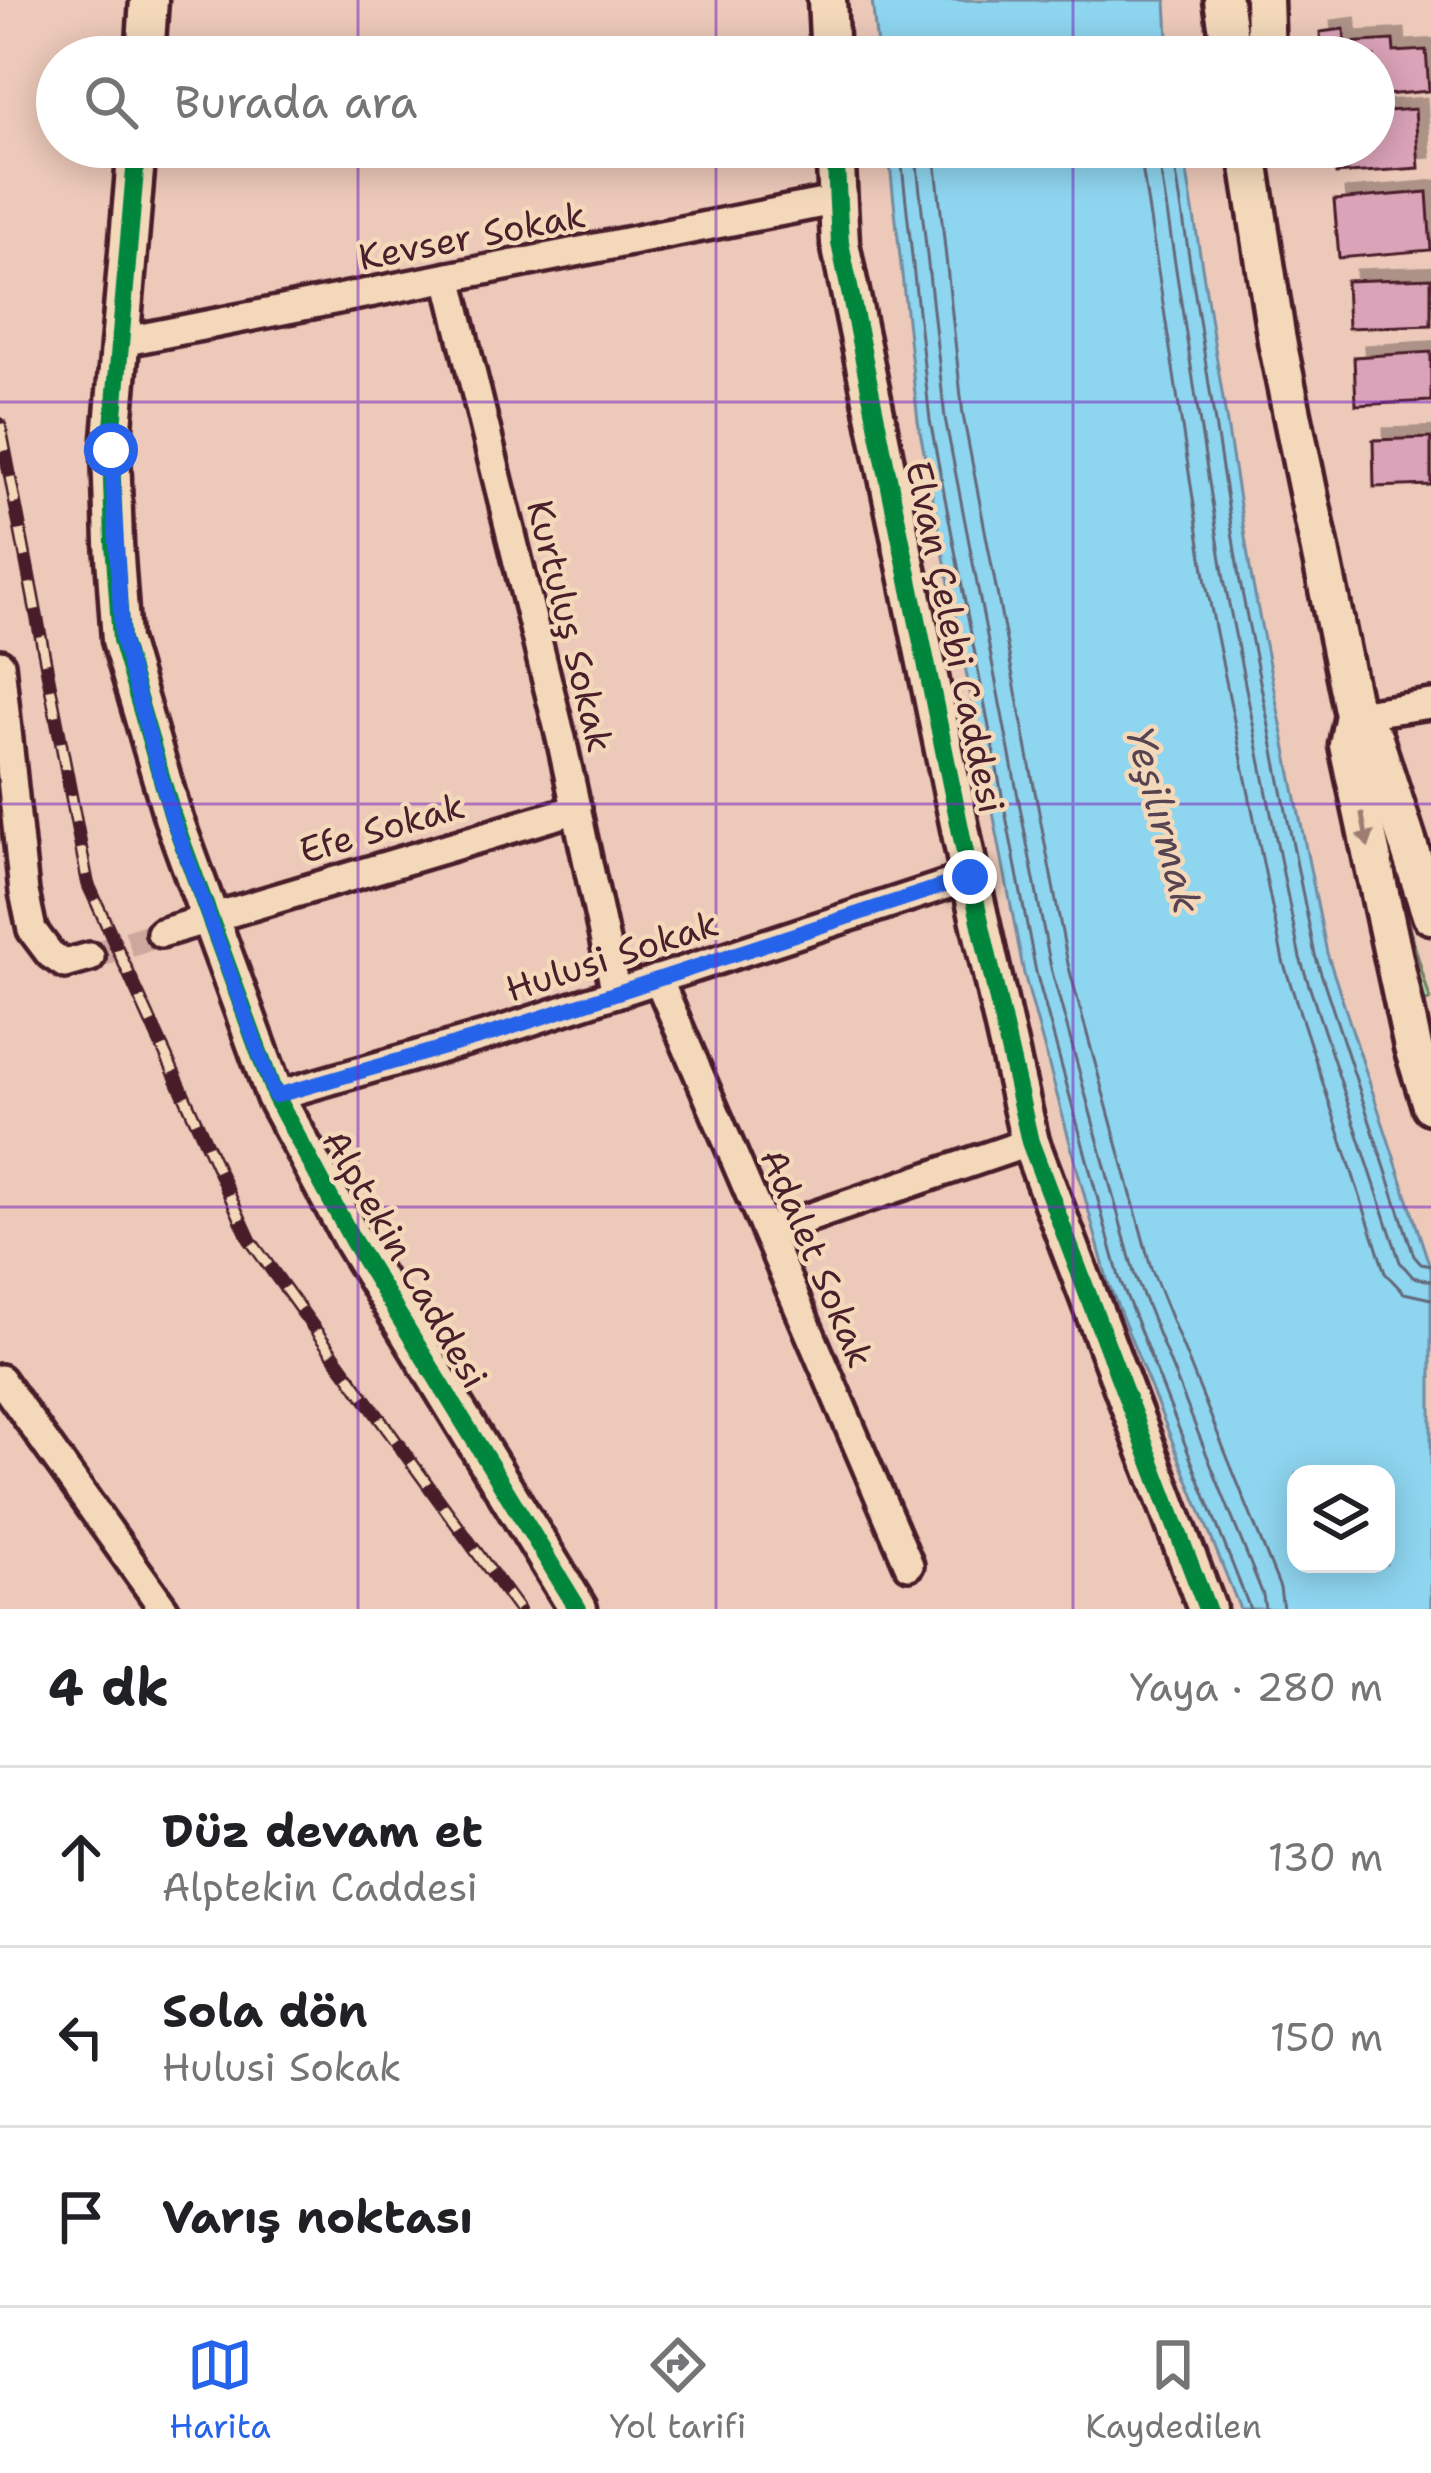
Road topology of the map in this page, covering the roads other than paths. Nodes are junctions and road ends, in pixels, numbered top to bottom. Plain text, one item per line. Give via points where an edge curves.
1 (149, 0) edge
2 (827, 0) edge
3 (1223, 0) edge
4 (1264, 0) edge
5 (146, 36) edge
6 (829, 36) edge
7 (1229, 36) edge
8 (1265, 36) edge
9 (135, 168) edge
10 (836, 168) edge
11 (1249, 168) edge
12 (1271, 168) edge
13 (838, 200) junction
14 (448, 277) junction
15 (1277, 340) junction
16 (121, 343) junction
17 (0, 664) edge
18 (1431, 704) edge
19 (1354, 715) junction
20 (577, 808) junction
21 (970, 877) junction
22 (1431, 915) edge
23 (207, 917) junction
24 (161, 933) tunnel mouth
25 (90, 958) tunnel mouth
26 (658, 979) junction
27 (616, 993) junction
28 (1422, 1044) edge
29 (275, 1096) junction
30 (1431, 1105) edge
31 (1030, 1142) junction
32 (767, 1232) junction
33 (0, 1379) edge
34 (909, 1565) dead end
35 (164, 1609) edge
36 (578, 1609) edge
37 (1207, 1609) edge

1 - 5 street
2 - 6 street
3 - 7 street
4 - 8 street
9 - 16 street, Alptekin Caddesi
10 - 13 street, Elvan Çelebi Caddesi
11 - 15 street
12 - 15 street
13 - 14 street, Kevser Sokak
13 - 21 street, Elvan Çelebi Caddesi via 840,243
14 - 16 street, Kevser Sokak
14 - 20 street, Kurtuluş Sokak
15 - 19 street
16 - 23 street, Alptekin Caddesi via 111,450 122,640
17 - 25 street via 32,930 65,964
18 - 19 street
19 - 22 street via 1374,739
19 -> 28 street via 1348,746
20 - 23 street, Efe Sokak
20 - 27 street, Kurtuluş Sokak
21 - 26 street, Hulusi Sokak
21 - 31 street, Elvan Çelebi Caddesi
23 - 24 street, Efe Sokak
23 - 29 street, Alptekin Caddesi
26 - 27 street, Hulusi Sokak
26 - 32 street, Adalet Sokak
27 - 29 street, Hulusi Sokak
28 - 30 street
29 - 36 street, Alptekin Caddesi via 352,1241
31 - 32 street
31 - 37 street, Elvan Çelebi Caddesi
32 - 34 street, Adalet Sokak
33 - 35 street

